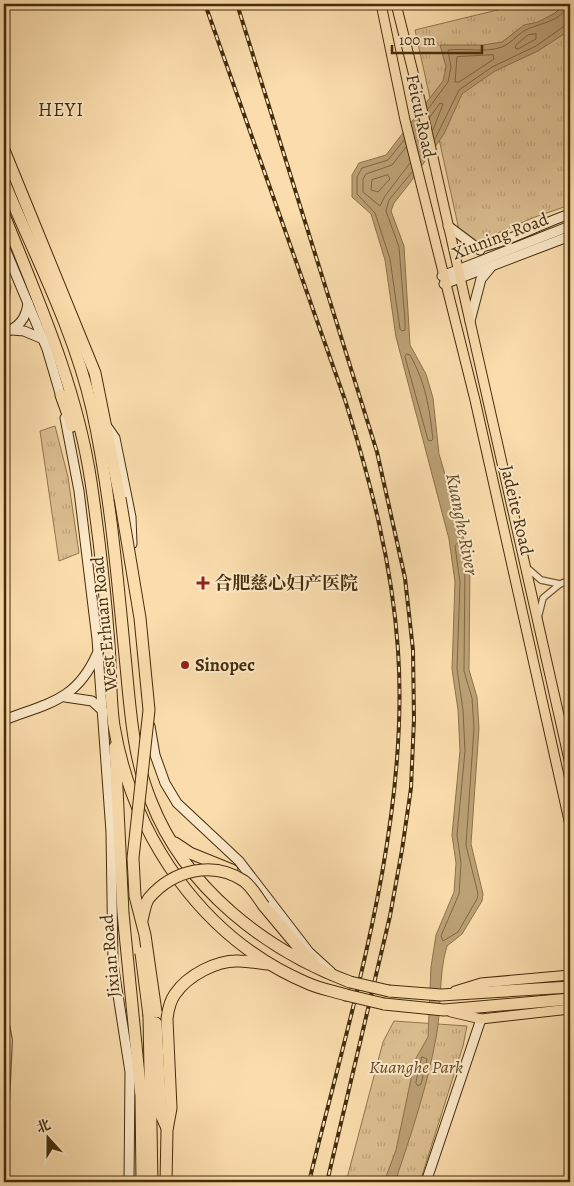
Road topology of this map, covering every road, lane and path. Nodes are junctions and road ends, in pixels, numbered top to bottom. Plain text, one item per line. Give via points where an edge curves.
1 (381, 4) edge
2 (396, 4) edge
3 (4, 150) edge
4 (434, 164) joint
5 (4, 182) edge
6 (425, 205) joint
7 (570, 214) edge
8 (4, 215) edge
9 (448, 226) junction
10 (570, 226) edge
11 (570, 236) edge
12 (4, 246) edge
13 (475, 248) junction
14 (497, 255) junction
15 (492, 266) junction
16 (459, 274) junction
17 (443, 280) junction
18 (28, 303) junction
19 (470, 322) junction
20 (8, 331) edge
21 (43, 339) junction
22 (61, 395) junction
23 (92, 410) junction
24 (107, 425) junction
25 (91, 480) junction
26 (120, 498) junction
27 (525, 566) junction
28 (570, 580) edge
29 (560, 584) junction
30 (538, 620) junction
31 (98, 654) junction
32 (65, 697) junction
33 (103, 711) junction
34 (4, 720) edge
35 (114, 725) junction
36 (570, 764) edge
37 (109, 798) junction
38 (570, 825) edge
39 (168, 837) junction
40 (120, 860) junction
41 (262, 892) junction
42 (271, 964) junction
43 (568, 974) edge
44 (336, 977) junction
45 (570, 987) edge
46 (441, 995) junction
47 (570, 1000) edge
48 (570, 1009) edge
49 (481, 1013) junction
50 (4, 1014) edge
51 (152, 1014) junction
52 (167, 1130) junction
53 (4, 1144) edge
54 (141, 1180) edge
55 (129, 1182) edge
56 (152, 1182) edge
57 (166, 1182) edge
58 (426, 1182) edge

1 - 6 main road, Feicui Road
2 - 4 main road, Feicui Road
3 - 24 highway via 95,373
4 - 9 main road, Jadeite Road
5 - 23 highway, West Erhuan Road via 61,313
6 - 17 main road, Jadeite Road
7 - 13 street via 493,246
8 - 25 highway, West Erhuan Road via 40,300 62,365
9 - 13 street
9 - 16 main road, Jadeite Road
10 - 14 street, Xiuning Road
11 - 15 street, Xiuning Road
12 - 18 street
13 - 14 street
14 - 16 street, Xiuning Road
15 - 16 street, Xiuning Road
15 - 19 street via 481,280
16 - 17 street, Xiuning Road
16 - 19 main road, Jadeite Road
17 - 38 main road, Jadeite Road via 477,409
18 - 20 street via 26,317
18 - 21 street
19 - 27 main road, Jadeite Road
20 - 21 street via 24,331
21 - 22 street
22 - 25 highway
22 - 31 street via 80,491
23 - 26 highway
23 - 39 highway, West Erhuan Road via 110,514 137,756 151,802
24 - 26 highway
24 - 41 street via 115,438 131,518 137,637 154,755 177,803 239,861
25 - 35 highway, West Erhuan Road via 109,642
26 - 51 highway, bridge via 140,618 150,710 133,858 135,896 145,935
27 - 29 street via 541,580
27 - 30 main road, Jadeite Road
28 - 29 street
29 - 30 street via 543,598
30 - 36 main road, Jadeite Road
31 - 32 street via 84,680
31 - 33 street
32 - 33 street via 92,701
32 - 34 street
33 - 37 street
35 - 40 highway, Jixian Road
35 - 42 highway, West Erhuan Road via 133,795 145,825 171,871 207,914 232,937
37 - 40 highway
37 - 55 street via 113,963 130,1072
39 - 41 highway via 190,853 240,874
39 - 44 highway, West Erhuan Road via 192,873 236,916 315,969
40 - 54 highway, Jixian Road via 141,1096
41 - 44 street via 310,952
42 - 49 highway, West Erhuan Road, bridge via 310,984 384,1004
42 - 52 highway via 238,961 216,965 194,976 175,993 166,1019 171,1108
43 - 46 main road via 481,983
44 - 46 highway, West Erhuan Road, bridge via 389,991
44 - 51 highway, bridge via 305,955 245,882 226,873 201,868 171,879 148,899 138,934
45 - 46 highway, West Erhuan Road
47 - 49 highway, West Erhuan Road
48 - 49 main road
49 - 58 street
50 - 53 street via 9,1040
51 - 52 highway via 161,1115
51 - 56 highway
52 - 57 highway

